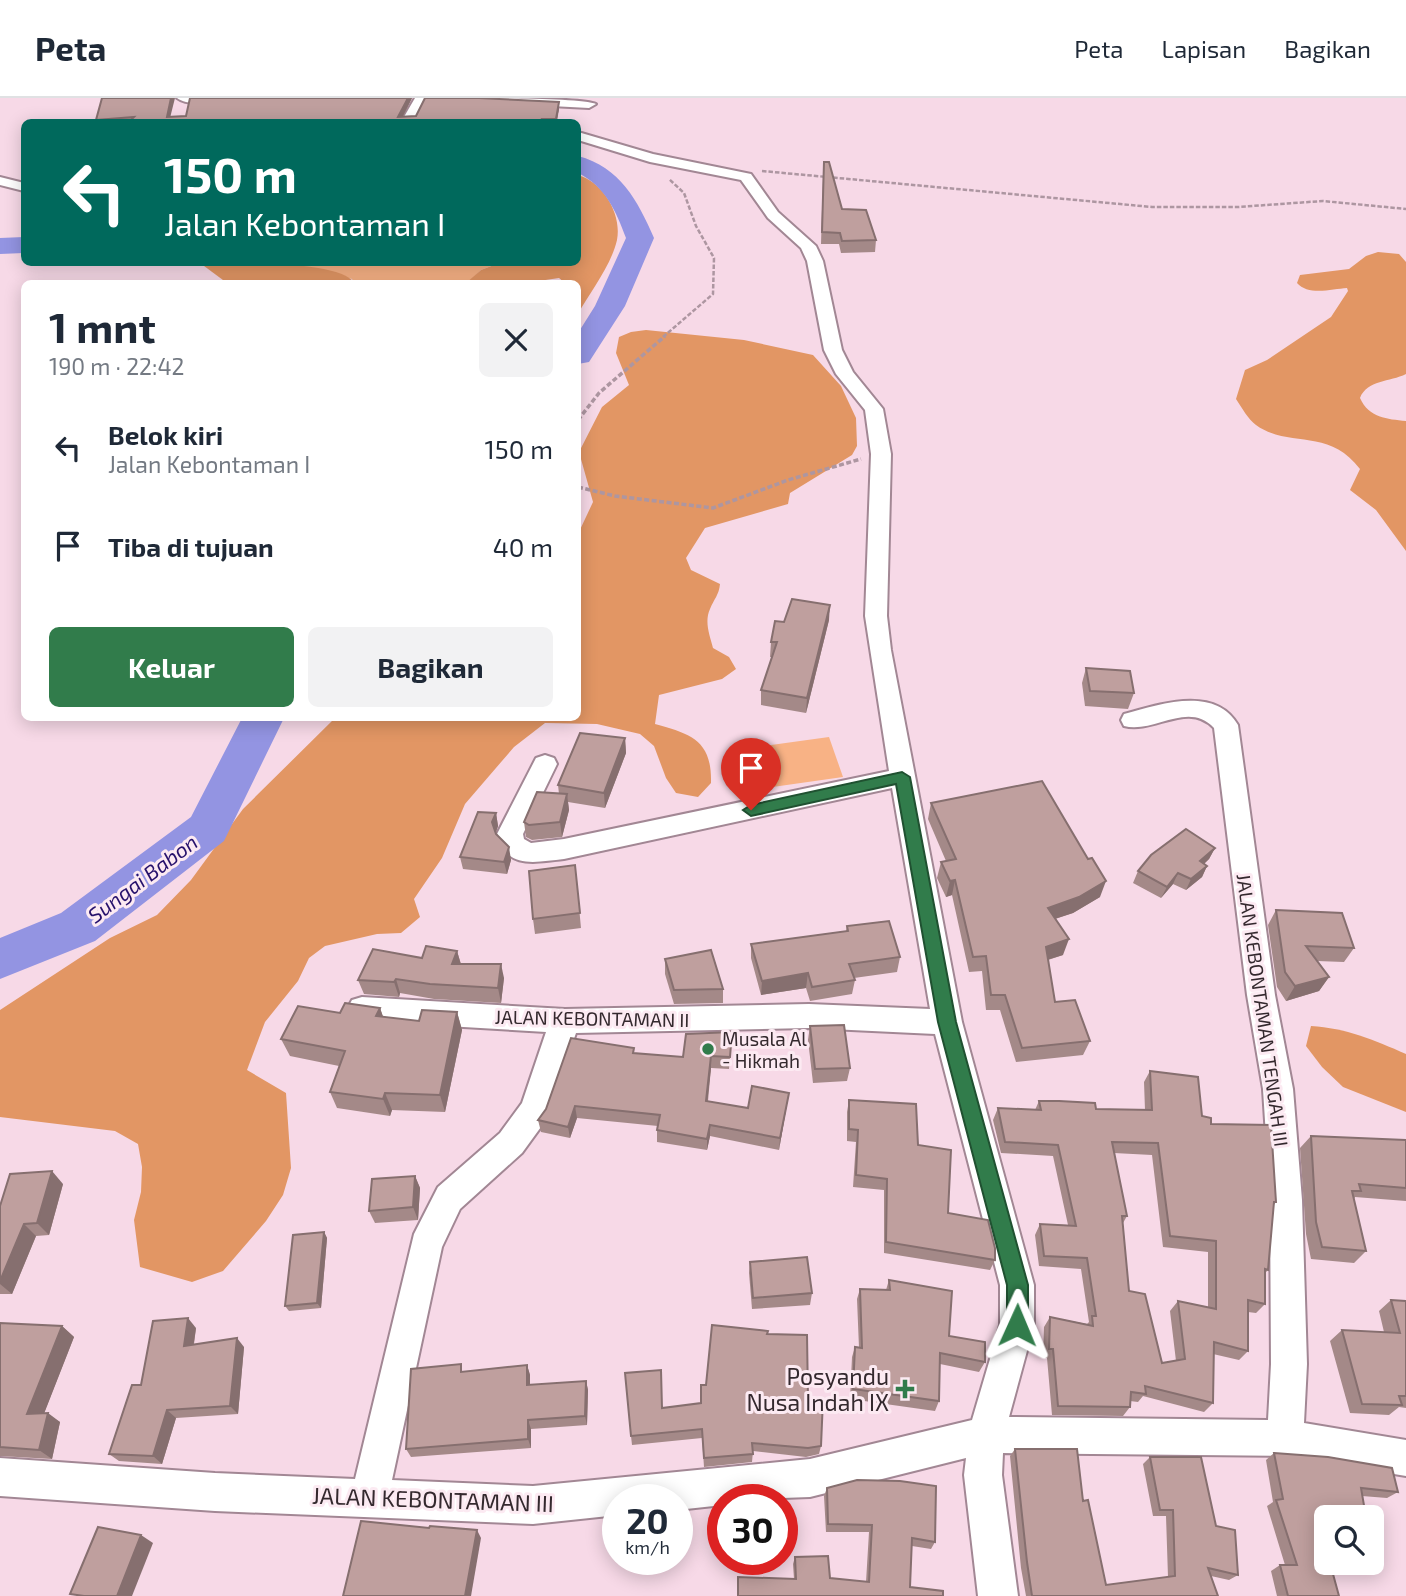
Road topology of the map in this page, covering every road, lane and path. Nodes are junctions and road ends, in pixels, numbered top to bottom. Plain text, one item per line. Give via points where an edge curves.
1 (211, 98) edge
2 (422, 98) edge
3 (474, 98) edge
4 (591, 101) edge
5 (183, 102) edge
6 (501, 105) edge
7 (410, 119) edge
8 (577, 119) edge
9 (581, 137) edge
10 (650, 158) junction
11 (741, 175) junction
12 (0, 181) edge
13 (21, 186) edge
14 (1406, 209) edge
15 (581, 416) edge
16 (881, 454) junction
17 (581, 488) edge
18 (1133, 720) dead end
19 (545, 764) dead end
20 (902, 777) junction
21 (362, 1009) edge
22 (565, 1021) junction
23 (947, 1022) junction
24 (986, 1435) junction
25 (1285, 1438) junction
26 (1406, 1458) edge
27 (0, 1477) edge
28 (369, 1498) junction
29 (998, 1596) edge

1 - 5 street
2 - 7 street
3 - 6 street
4 - 6 street
4 - 8 street
9 - 10 street
10 - 11 street
10 - 15 path via 684,192 714,258 713,294 600,393
11 - 14 path via 769,171 1152,207 1322,201
11 - 16 street via 773,215 808,246 833,351 874,409
12 - 13 street
16 - 17 path via 788,480 713,508
16 - 20 street via 876,615
18 - 25 street, JALAN KEBONTAMAN TENGAH III via 1201,708 1226,725 1259,982 1278,1088 1286,1200 1289,1364
19 - 20 street via 510,834 513,845 528,853
20 - 23 street
21 - 22 street, JALAN KEBONTAMAN II
22 - 23 street, JALAN KEBONTAMAN II via 809,1016
22 - 28 street via 535,1110 512,1143 449,1198 426,1245
23 - 24 street via 1017,1285 1017,1325
24 - 25 street, JALAN KEBONTAMAN III
24 - 28 street, JALAN KEBONTAMAN III via 823,1476 721,1489 533,1505
24 - 29 street via 984,1488
25 - 26 street, JALAN KEBONTAMAN III
27 - 28 street, JALAN KEBONTAMAN III

